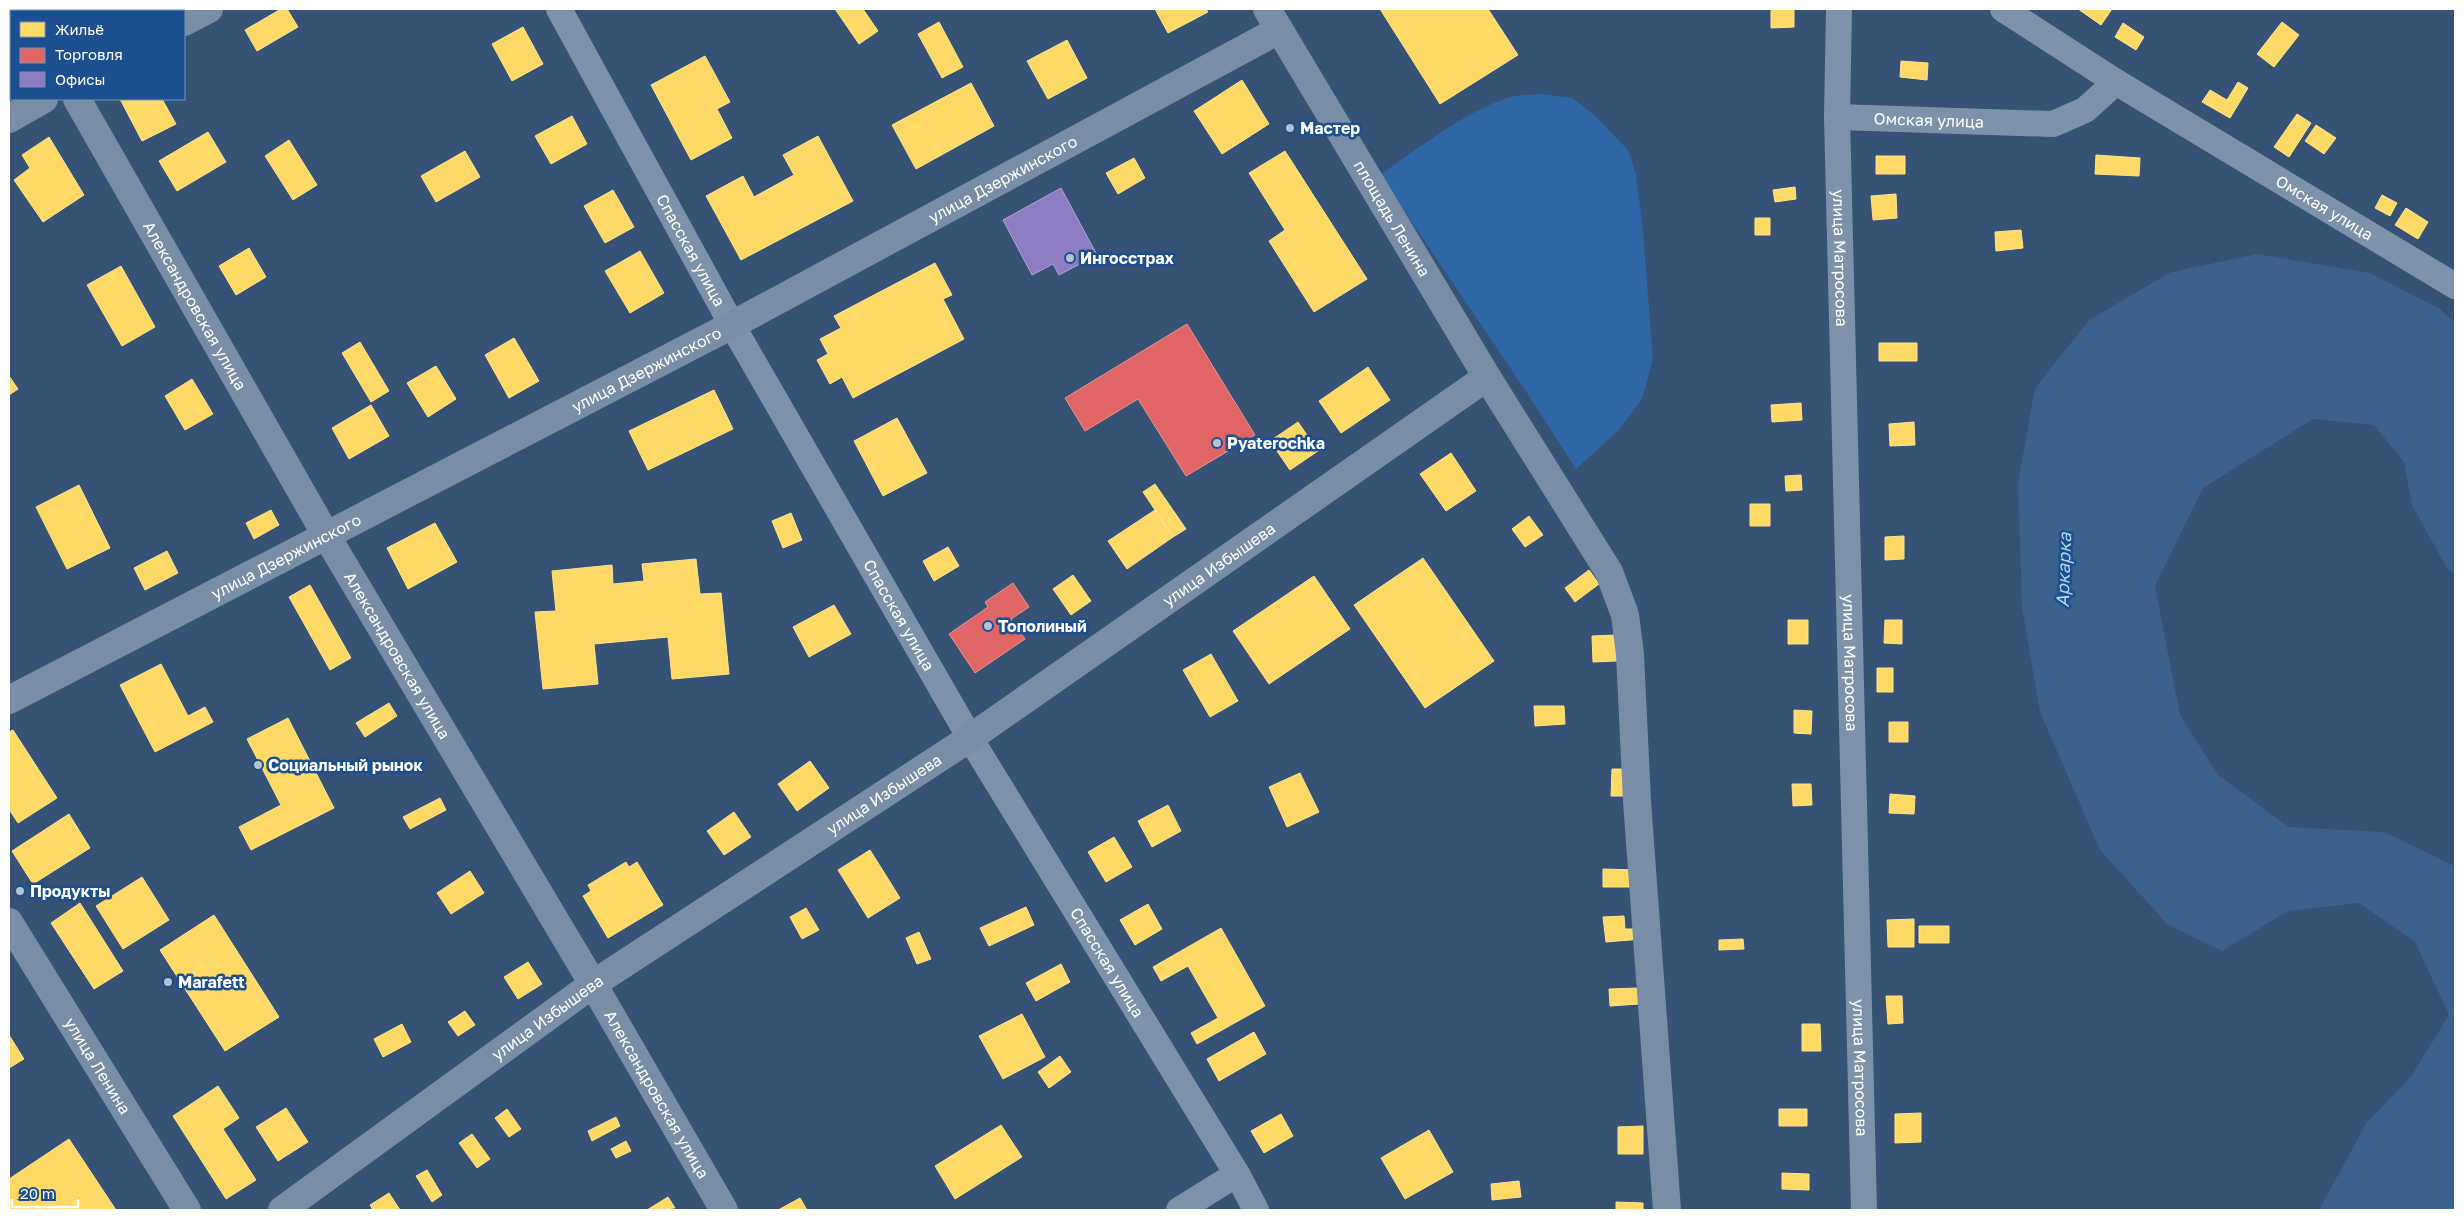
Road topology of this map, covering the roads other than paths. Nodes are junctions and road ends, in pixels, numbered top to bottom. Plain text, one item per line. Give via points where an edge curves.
1 (209, 9) edge
2 (559, 9) edge
3 (1839, 9) edge
4 (2003, 9) edge
5 (1273, 19) edge
6 (185, 21) edge
7 (2116, 82) junction
8 (42, 100) edge
9 (78, 100) edge
10 (1836, 117) junction
11 (9, 119) edge
12 (2455, 286) edge
13 (732, 325) junction
14 (1487, 377) junction
15 (326, 534) junction
16 (9, 700) edge
17 (970, 738) junction
18 (9, 922) edge
19 (593, 984) junction
20 (1237, 1174) junction
21 (187, 1210) edge
22 (282, 1210) edge
23 (724, 1210) edge
24 (1179, 1210) edge
25 (1256, 1210) edge
26 (1667, 1210) edge
27 (1864, 1210) edge

1 - 6 street
2 - 13 street, Спасская улица
3 - 10 street
4 - 7 street, Омская улица
5 - 13 street, улица Дзержинского
5 - 14 street, площадь Ленина
7 - 10 street, Омская улица via 2085,110 2053,124
7 - 12 street, Омская улица
8 - 11 street
9 - 15 street, Александровская улица
10 - 27 street, улица Матросова
13 - 15 street, улица Дзержинского
13 - 17 street, Спасская улица
14 - 17 street, улица Избышева
14 - 26 street, площадь Ленина via 1609,572 1625,615
15 - 16 street, улица Дзержинского
15 - 19 street, Александровская улица
17 - 19 street, улица Избышева
17 - 20 street, Спасская улица
18 - 21 street, улица Ленина
19 - 22 street, улица Избышева
19 - 23 street, Александровская улица
20 - 24 street
20 - 25 street, Спасская улица

